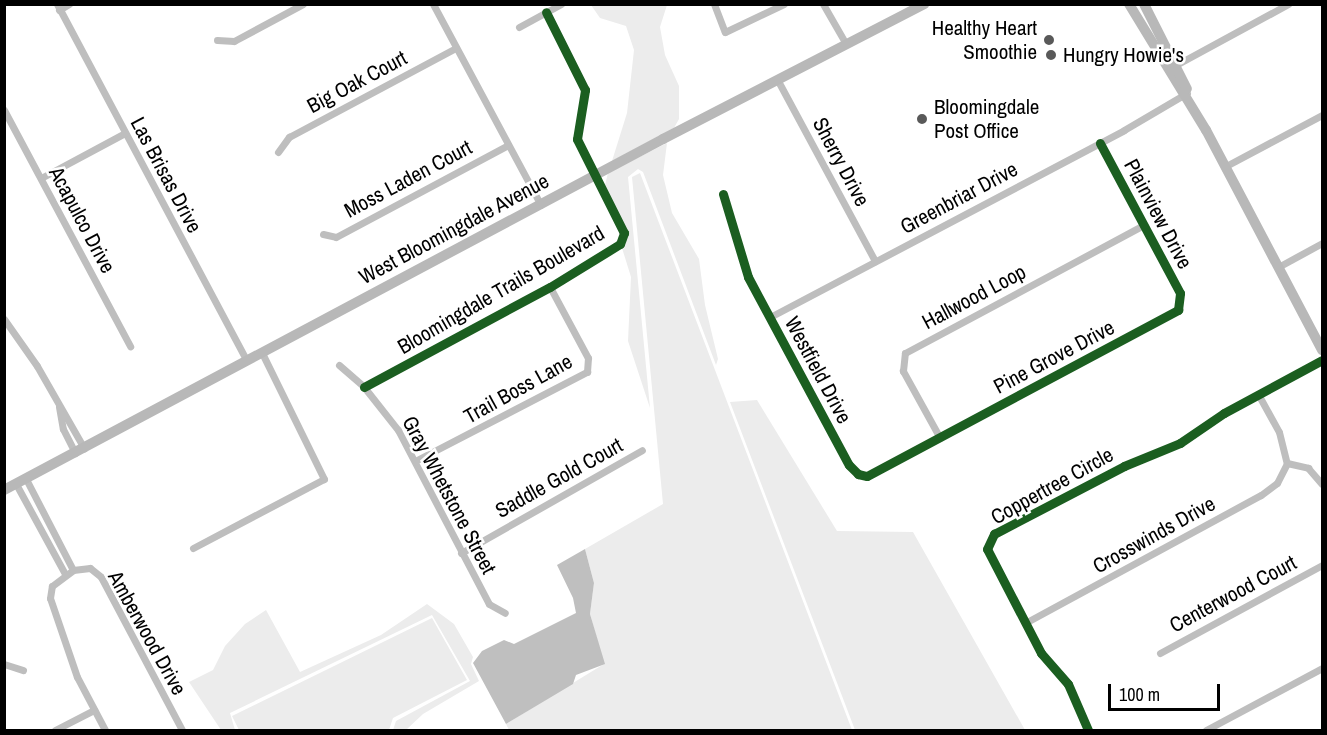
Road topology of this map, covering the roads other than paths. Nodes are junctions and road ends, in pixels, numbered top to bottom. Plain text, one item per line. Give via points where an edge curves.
1 (69, 4) edge
2 (303, 4) edge
3 (433, 4) edge
4 (561, 4) edge
5 (714, 4) edge
6 (784, 4) edge
7 (823, 4) edge
8 (924, 4) edge
9 (1129, 4) edge
10 (1144, 4) edge
11 (1288, 4) edge
12 (58, 7) edge
13 (546, 12) junction
14 (519, 27) dead end
15 (217, 40) dead end
16 (846, 44) junction
17 (456, 48) junction
18 (1171, 67) junction
19 (777, 79) junction
20 (1187, 95) junction
21 (4, 110) edge
22 (1323, 115) edge
23 (125, 133) junction
24 (1100, 143) junction
25 (508, 145) junction
26 (278, 152) dead end
27 (1226, 166) junction
28 (596, 174) junction
29 (41, 178) junction
30 (723, 194) dead end
31 (541, 205) junction
32 (1144, 225) junction
33 (323, 234) dead end
34 (1323, 243) edge
35 (875, 261) junction
36 (1280, 266) junction
37 (550, 287) junction
38 (1181, 304) joint
39 (770, 317) junction
40 (4, 319) edge
41 (130, 346) dead end
42 (1323, 350) edge
43 (262, 353) junction
44 (1323, 360) edge
45 (247, 361) junction
46 (339, 365) dead end
47 (364, 387) junction
48 (1258, 394) junction
49 (939, 438) junction
50 (79, 450) junction
51 (642, 450) dead end
52 (415, 461) junction
53 (1287, 463) junction
54 (21, 481) junction
55 (1323, 484) edge
56 (4, 490) edge
57 (193, 548) dead end
58 (461, 553) junction
59 (1323, 565) edge
60 (73, 570) junction
61 (65, 574) junction
62 (505, 613) dead end
63 (1025, 623) junction
64 (1160, 653) dead end
65 (4, 664) edge
66 (1323, 668) edge
67 (23, 670) dead end
68 (94, 710) junction
69 (55, 730) edge
70 (105, 730) edge
71 (182, 730) edge
72 (1088, 730) edge
73 (1206, 730) edge

1 - 12 street
2 - 15 street via 234,41
3 - 17 street
4 - 13 street
5 - 6 street via 725,32
7 - 16 street
8 - 16 main road, West Bloomingdale Avenue
9 - 18 main road
10 - 18 main road
11 - 18 street
12 - 23 street, Las Brisas Drive
13 - 14 street
13 - 28 street, Bloomingdale Trails Boulevard via 585,90 577,139
16 - 19 main road, West Bloomingdale Avenue
17 - 25 street
17 - 26 street, Big Oak Court via 289,137
18 - 20 main road
19 - 28 main road, West Bloomingdale Avenue
19 - 35 street, Sherry Drive
20 - 24 street, Greenbriar Drive
20 - 27 main road
21 - 29 street, Acapulco Drive
22 - 27 street
23 - 29 street
23 - 45 street, Las Brisas Drive
24 - 32 street, Plainview Drive
24 - 35 street, Greenbriar Drive
25 - 31 street
25 - 33 street, Moss Laden Court via 336,237
27 - 36 main road
28 - 31 main road, West Bloomingdale Avenue
28 - 37 street, Bloomingdale Trails Boulevard via 624,234 620,244
29 - 41 street, Acapulco Drive
30 - 39 street, Westfield Drive via 748,278
31 - 43 main road, West Bloomingdale Avenue
32 - 38 street, Plainview Drive via 1180,293
32 - 49 street, Hallwood Loop via 905,353 903,371
34 - 36 street
35 - 39 street, Greenbriar Drive
36 - 42 main road
37 - 47 street, Bloomingdale Trails Boulevard
37 - 52 street, Trail Boss Lane via 588,358 587,372
38 - 49 street, Pine Grove Drive via 1174,314
39 - 49 street, Westfield Drive via 855,472 872,474
40 - 50 street via 58,405
43 - 45 main road, West Bloomingdale Avenue
43 - 57 street via 324,479
44 - 48 street, Coppertree Circle
45 - 50 main road, West Bloomingdale Avenue
46 - 47 street, Gray Whetstone Street
47 - 52 street, Gray Whetstone Street via 398,430
48 - 53 street via 1279,432
48 - 63 street, Coppertree Circle via 1180,443 1124,466 994,534 987,549
50 - 54 main road, West Bloomingdale Avenue
51 - 58 street, Saddle Gold Court
52 - 58 street, Gray Whetstone Street
53 - 55 street via 1308,468
53 - 63 street, Crosswinds Drive via 1277,483 1261,495
54 - 56 main road, West Bloomingdale Avenue
54 - 60 street, Amberwood Drive
54 - 61 street
58 - 62 street, Gray Whetstone Street via 489,604
59 - 64 street, Centerwood Court
60 - 61 street, Amberwood Drive
60 - 71 street, Amberwood Drive via 90,568 101,577
61 - 68 street via 52,586 51,598 77,677
63 - 72 street, Coppertree Circle via 1041,653 1068,684
65 - 67 street
66 - 73 street
68 - 69 street
68 - 70 street

